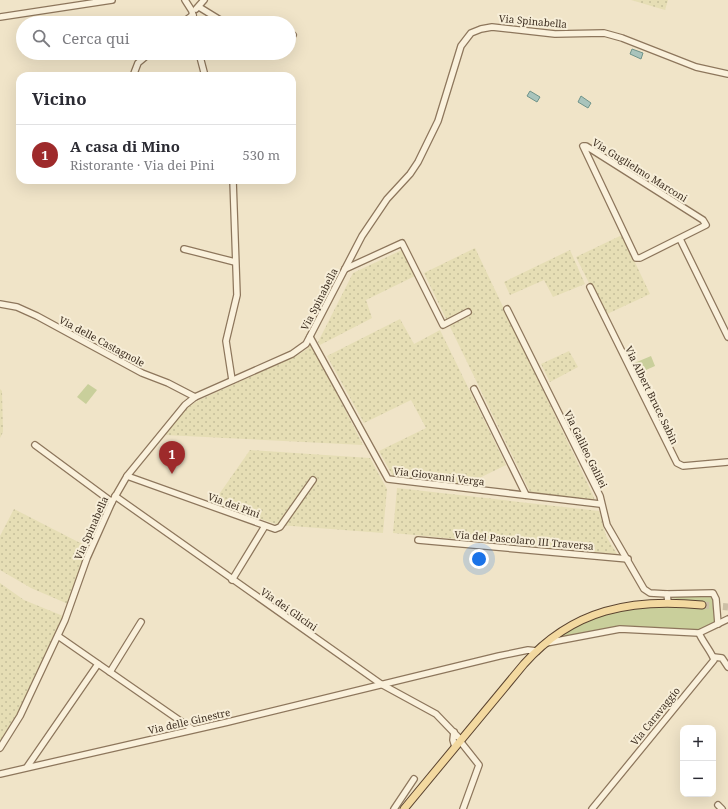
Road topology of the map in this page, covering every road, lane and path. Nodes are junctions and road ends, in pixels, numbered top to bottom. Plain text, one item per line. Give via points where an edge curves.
1 (112, 0) edge
2 (185, 0) edge
3 (204, 0) edge
4 (199, 7) junction
5 (192, 13) junction
6 (189, 16) edge
7 (193, 16) edge
8 (214, 16) edge
9 (0, 17) edge
10 (142, 60) edge
11 (201, 60) edge
12 (135, 72) edge
13 (204, 72) edge
14 (728, 74) edge
15 (233, 184) edge
16 (680, 239) junction
17 (184, 249) dead end
18 (235, 262) junction
19 (345, 269) junction
20 (590, 287) dead end
21 (0, 304) edge
22 (507, 309) dead end
23 (468, 312) dead end
24 (310, 337) junction
25 (728, 337) edge
26 (232, 380) junction
27 (474, 389) dead end
28 (195, 398) junction
29 (35, 445) dead end
30 (728, 462) edge
31 (127, 476) junction
32 (313, 480) dead end
33 (526, 495) junction
34 (113, 499) junction
35 (600, 504) junction
36 (265, 526) junction
37 (418, 540) dead end
38 (628, 558) junction
39 (232, 580) junction
40 (667, 594) junction
41 (668, 602) junction
42 (702, 605) tunnel mouth
43 (728, 619) edge
44 (141, 622) dead end
45 (718, 624) junction
46 (699, 633) junction
47 (58, 636) junction
48 (546, 643) junction
49 (537, 651) junction
50 (714, 657) junction
51 (98, 664) junction
52 (728, 667) edge
53 (110, 672) junction
54 (381, 684) junction
55 (192, 729) junction
56 (454, 732) junction
57 (458, 743) junction
58 (0, 748) edge
59 (27, 768) junction
60 (0, 774) edge
61 (414, 779) dead end
62 (394, 809) edge
63 (404, 809) edge
64 (463, 809) edge
65 (592, 809) edge

1 - 9 street
2 - 5 street
3 - 4 street
4 - 5 street
4 - 8 street
5 - 6 street
5 - 7 street
10 - 12 street
11 - 13 street
14 - 19 street, Via Spinabella via 696,67 608,34 552,34 495,27 475,31 461,46 438,121 418,162 367,228
15 - 18 street
16 - 16 street, Via Guglielmo Marconi via 705,226 706,223 583,146 635,258
16 - 25 street
17 - 18 street
18 - 26 street via 237,300 227,329 226,341
19 - 23 street via 402,243 443,325
19 - 24 street, Via Spinabella
20 - 30 street, Via Albert Bruce Sabin via 677,463 683,466
21 - 28 street, Via delle Castagnole via 17,307 38,316 142,373 168,383
22 - 35 street, Via Galileo Galilei via 600,496
24 - 26 street, Via Spinabella via 298,351
24 - 33 street, Via Giovanni Verga via 388,479
26 - 28 street, Via Spinabella
27 - 33 street
28 - 31 street, Via Spinabella via 181,411
29 - 34 street, Via dei Glicini
31 - 34 street, Via Spinabella
31 - 36 street, Via dei Pini
32 - 36 street, Via dei Pini via 280,527 275,529
33 - 35 street, Via Giovanni Verga
34 - 39 street, Via dei Glicini
34 - 47 street, Via Spinabella via 87,558
35 - 38 street, Via Galileo Galilei via 609,530
36 - 39 street
37 - 38 street, Via del Pascolaro III Traversa
38 - 40 street, Via Galileo Galilei via 645,590 650,593
39 - 54 street, Via dei Glicini
40 - 41 street
40 - 45 street via 713,593 717,601
41 - 42 main road
41 - 48 main road via 637,604 602,613 569,627
43 - 45 street
44 - 53 street
45 - 46 street
46 - 48 street via 620,630
46 - 50 street
47 - 51 street
47 - 58 street, Via Spinabella via 18,720
48 - 49 main road
49 - 54 street, Via delle Ginestre via 528,650
49 - 57 main road
50 - 52 street via 722,658
50 - 65 street, Via Caravaggio
51 - 53 street
51 - 59 street
53 - 55 street
54 - 55 street, Via delle Ginestre
54 - 56 street, Via dei Glicini via 436,714
55 - 59 street, Via delle Ginestre
56 - 57 street, Via dei Glicini
56 - 57 street via 453,740
57 - 63 main road
57 - 64 street, Via dei Glicini via 479,765
59 - 60 street, Via delle Ginestre
61 - 62 street

